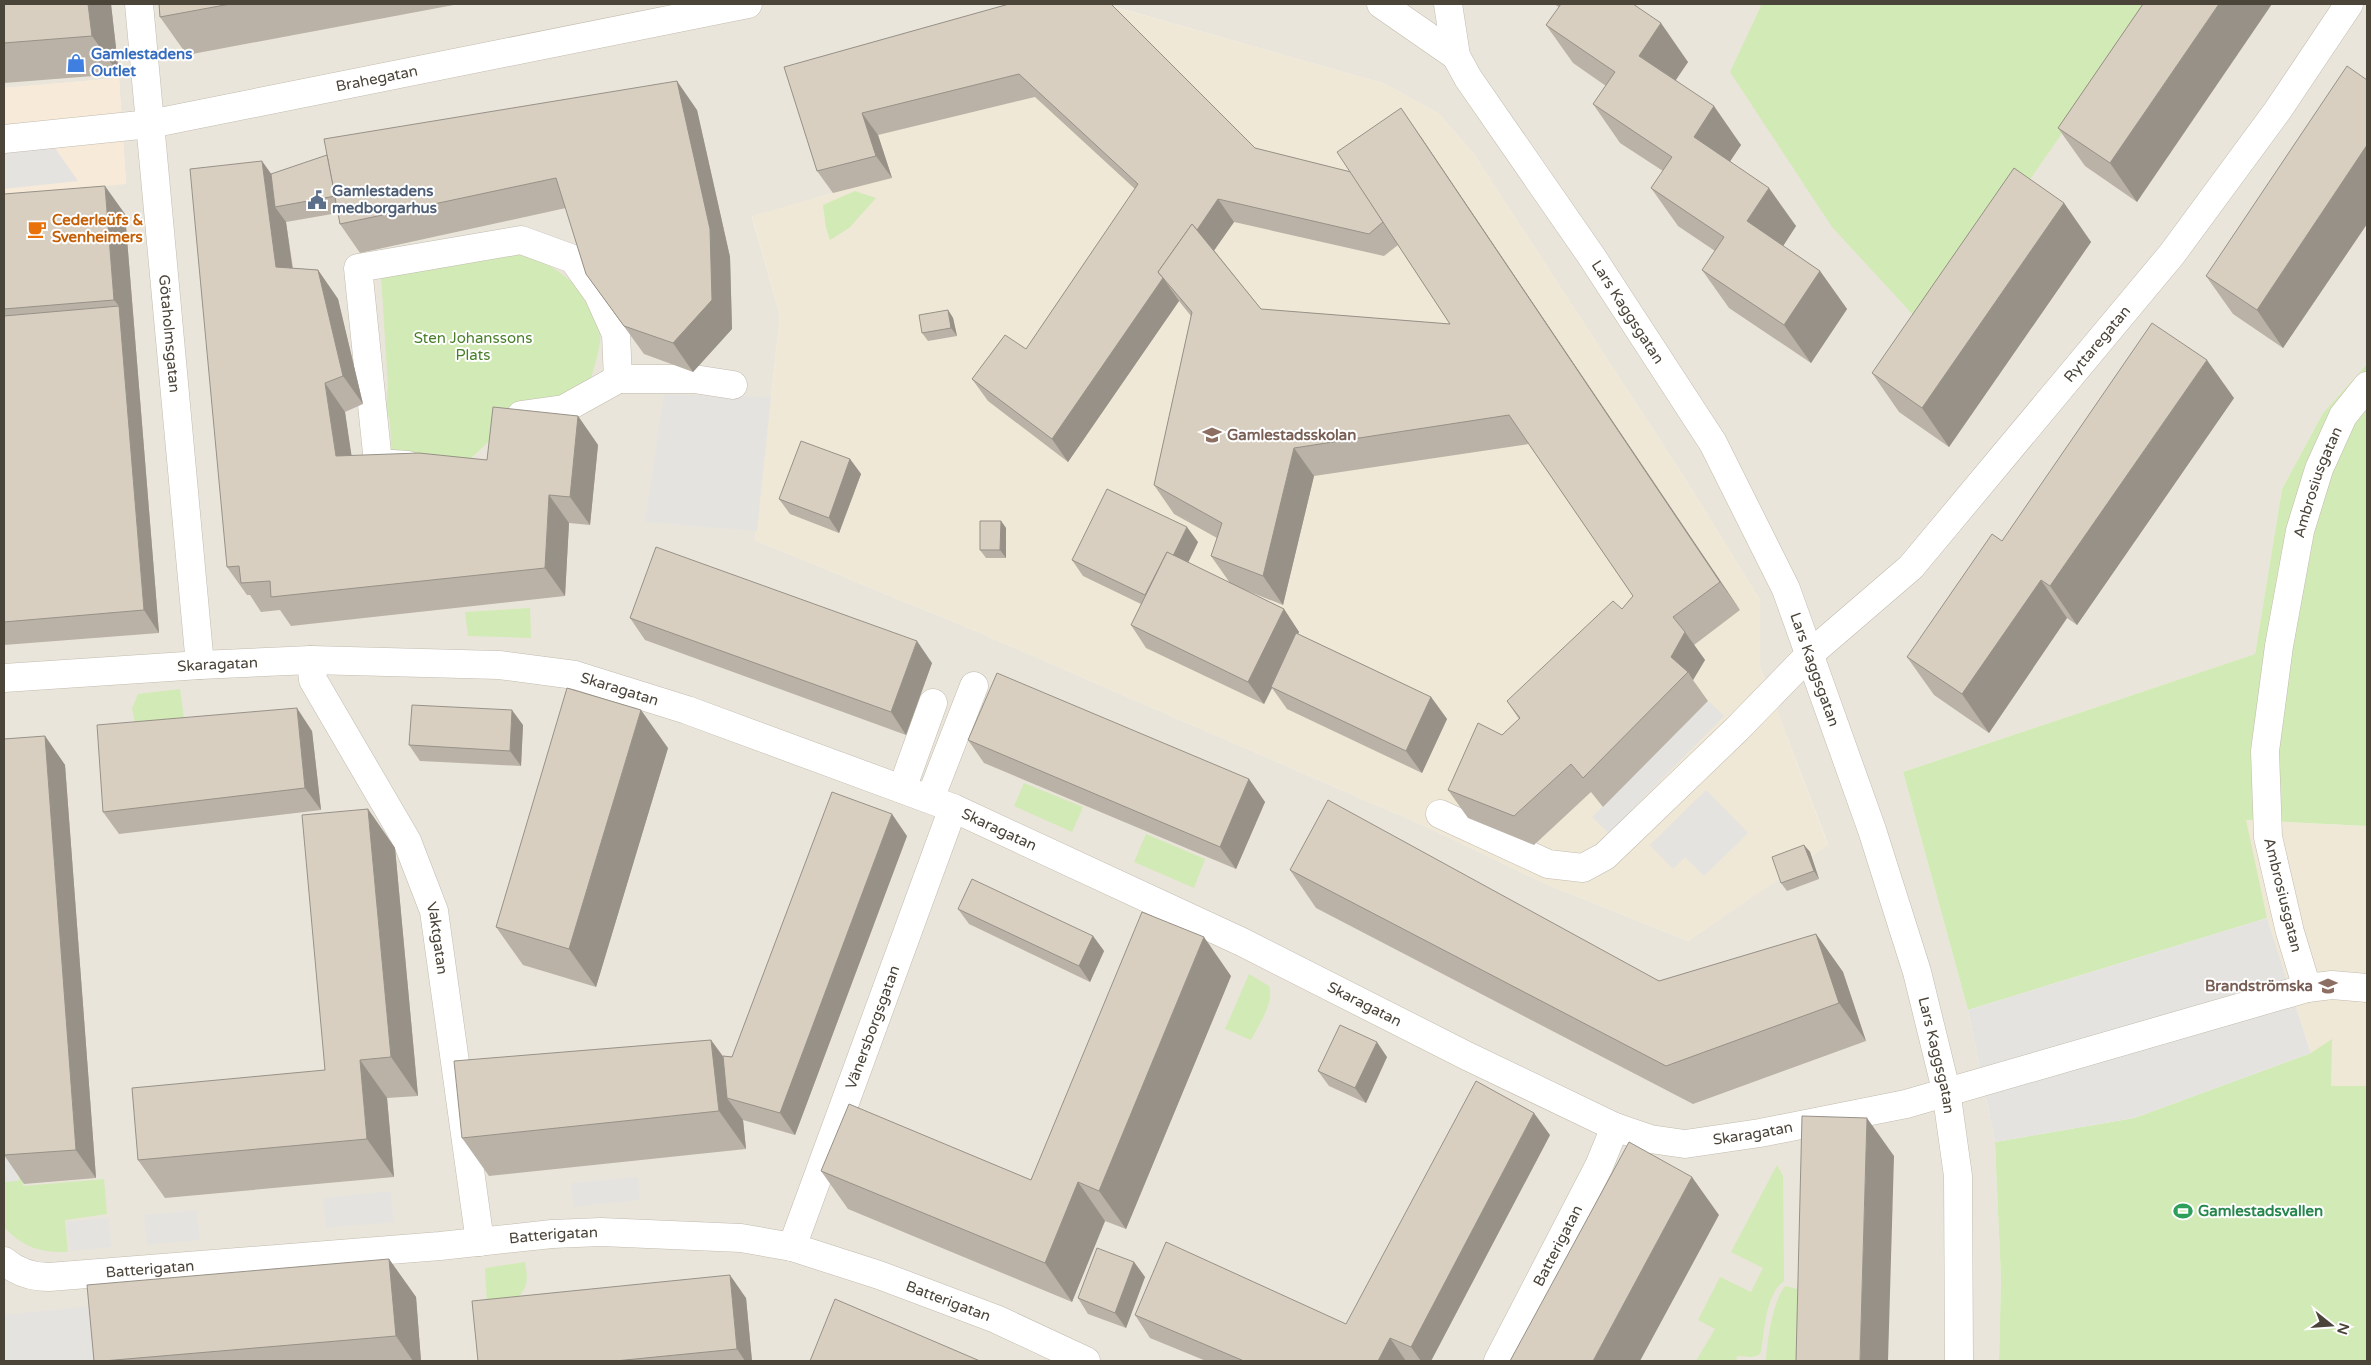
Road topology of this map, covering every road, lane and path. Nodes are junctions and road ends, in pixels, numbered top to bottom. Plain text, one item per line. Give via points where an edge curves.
1 (139, 4) edge
2 (748, 4) edge
3 (1381, 4) edge
4 (1448, 4) edge
5 (2349, 4) edge
6 (709, 7) edge
7 (1456, 56) junction
8 (150, 124) junction
9 (4, 139) edge
10 (618, 379) junction
11 (732, 385) dead end
12 (2367, 386) edge
13 (496, 450) edge
14 (434, 468) edge
15 (1811, 653) junction
16 (311, 660) junction
17 (200, 665) junction
18 (4, 678) edge
19 (974, 686) dead end
20 (933, 703) dead end
21 (902, 789) junction
22 (942, 804) junction
23 (1440, 814) dead end
24 (2307, 988) junction
25 (2367, 988) edge
26 (1946, 1090) junction
27 (1615, 1127) junction
28 (480, 1242) junction
29 (792, 1247) junction
30 (4, 1261) edge
31 (1086, 1361) edge
32 (1498, 1361) edge
33 (1959, 1361) edge

1 - 8 street, Götaholmsgatan
2 - 6 street, Brahegatan
3 - 7 street, Lars Kaggsgatan
4 - 7 street, Lars Kaggsgatan
5 - 15 street, Ryttaregatan via 2278,110 2178,246 2079,366 1910,567
6 - 8 street, Brahegatan
7 - 15 street, Lars Kaggsgatan via 1713,443 1786,589
8 - 9 street, Brahegatan
8 - 17 street, Götaholmsgatan
10 - 11 street via 694,379
10 - 13 street via 564,409 521,415
10 - 14 street via 616,334 598,294 573,259 521,240 358,268 378,463
12 - 24 street, Ambrosiusgatan via 2339,425 2319,469 2300,531 2265,751 2268,837
15 - 23 street, Ryttaregatan via 1605,856 1583,868 1548,864
15 - 26 street, Lars Kaggsgatan via 1914,962
16 - 17 street, Skaragatan
16 - 21 street, Skaragatan via 499,665 575,675 678,707
16 - 28 street, Vaktgatan via 313,680 407,841 434,911
17 - 18 street, Skaragatan
19 - 22 street, Vänersborgsgatan
20 - 21 street
21 - 22 street, Skaragatan
22 - 27 street, Skaragatan via 1242,942
22 - 29 street, Vänersborgsgatan
24 - 25 street
24 - 26 street
26 - 27 street, Skaragatan via 1906,1104 1760,1133 1685,1144 1650,1139
26 - 33 street, Lars Kaggsgatan via 1958,1176
27 - 32 street, Batterigatan via 1599,1166
28 - 29 street, Batterigatan via 601,1232 740,1238
28 - 30 street, Batterigatan via 49,1277 35,1277 14,1269
29 - 31 street, Batterigatan via 879,1274 987,1316

